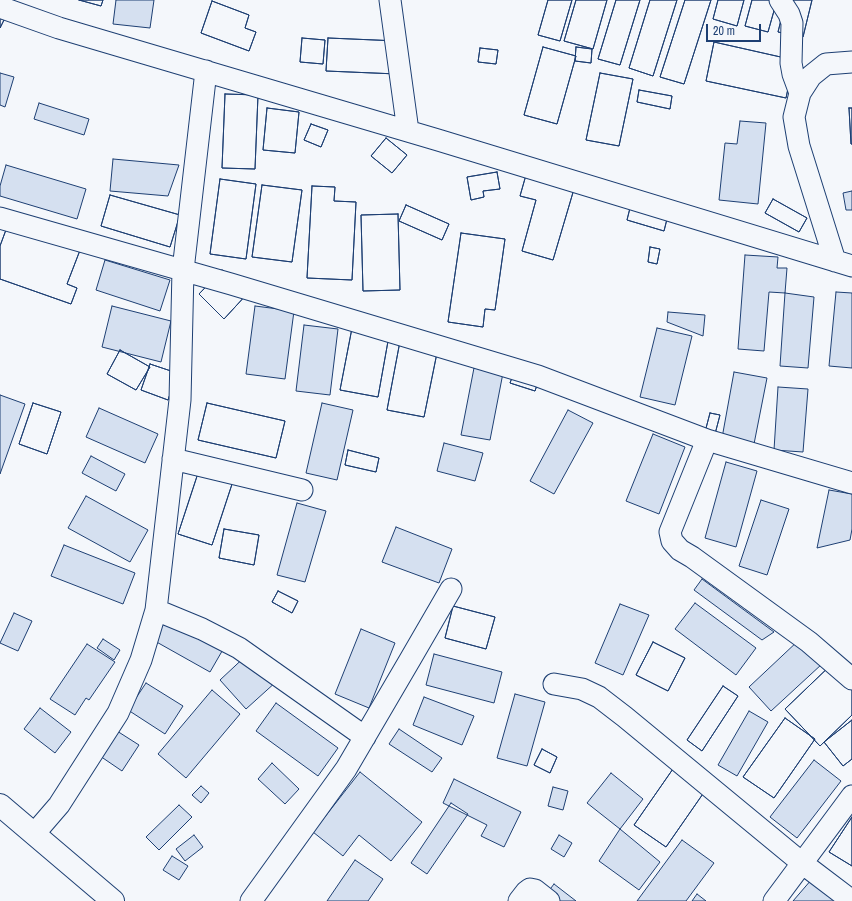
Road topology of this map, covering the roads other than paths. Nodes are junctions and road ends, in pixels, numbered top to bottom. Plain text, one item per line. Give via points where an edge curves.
1 (390, 0) edge
2 (780, 0) edge
3 (0, 7) edge
4 (852, 62) edge
5 (206, 71) junction
6 (800, 93) junction
7 (408, 131) junction
8 (0, 218) edge
9 (843, 264) edge
10 (184, 270) junction
11 (707, 440) junction
12 (173, 459) junction
13 (852, 483) edge
14 (302, 490) dead end
15 (451, 589) dead end
16 (156, 610) junction
17 (852, 680) edge
18 (554, 684) dead end
19 (365, 737) junction
20 (852, 796) edge
21 (0, 805) edge
22 (34, 834) junction
23 (802, 863) junction
24 (113, 901) edge
25 (251, 901) edge
26 (519, 901) edge
27 (549, 901) edge
28 (774, 901) edge
29 (852, 901) edge

1 - 7 street
2 - 6 street via 792,23 791,63
3 - 5 street via 59,28
4 - 6 street via 826,64 811,76
5 - 7 street
5 - 10 street
6 - 9 street via 794,117 799,146
7 - 9 street
8 - 10 street
10 - 11 street via 538,376
10 - 12 street via 180,400
11 - 13 street
11 - 17 street via 670,532 672,541 680,550 809,642
12 - 14 street
12 - 16 street
15 - 19 street
16 - 19 street via 239,648
16 - 22 street via 141,660 118,713 59,805
18 - 23 street via 582,689 599,698
19 - 25 street via 346,769
20 - 23 street
21 - 22 highway
22 - 24 highway
23 - 28 street
23 - 29 street
26 - 27 street via 530,889

